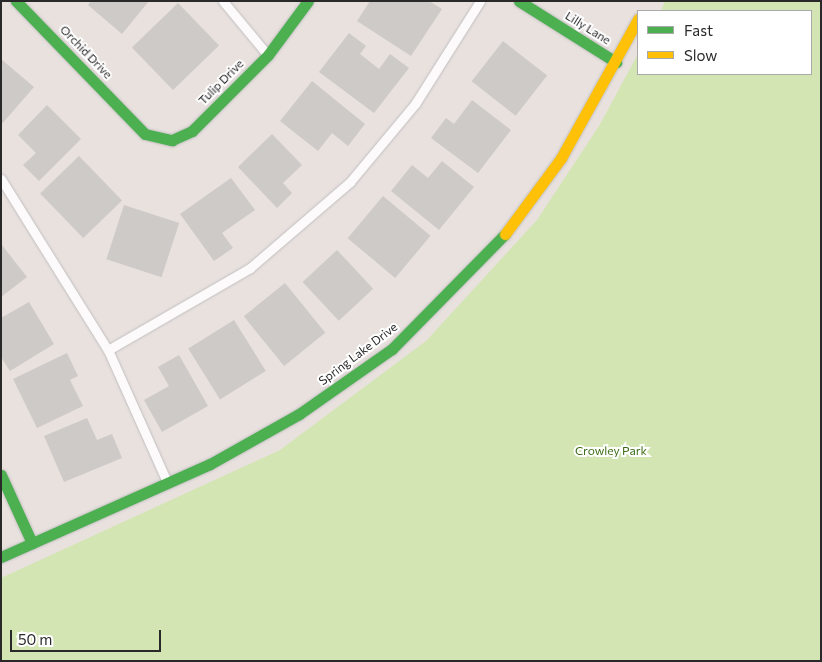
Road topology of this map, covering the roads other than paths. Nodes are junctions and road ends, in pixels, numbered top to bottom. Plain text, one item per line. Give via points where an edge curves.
1 (16, 1) edge
2 (223, 1) edge
3 (308, 1) edge
4 (480, 1) edge
5 (519, 1) edge
6 (637, 21) edge
7 (268, 55) junction
8 (616, 62) junction
9 (134, 124) joint
10 (1, 178) edge
11 (108, 350) junction
12 (1, 475) edge
13 (167, 482) junction
14 (32, 542) junction
15 (1, 557) edge

1 - 9 street, Orchid Drive
2 - 7 lane
3 - 7 street, Tulip Drive
4 - 11 lane via 415,104 350,182 250,268
5 - 8 street, Lilly Lane
6 - 8 street, Spring Lake Drive
7 - 9 street, Tulip Drive via 192,131 172,140 145,134
8 - 13 street, Spring Lake Drive via 561,158 502,238 392,349 299,414 210,464
10 - 11 lane
11 - 13 lane
12 - 14 street
13 - 14 street, Spring Lake Drive
14 - 15 street, Spring Lake Drive

